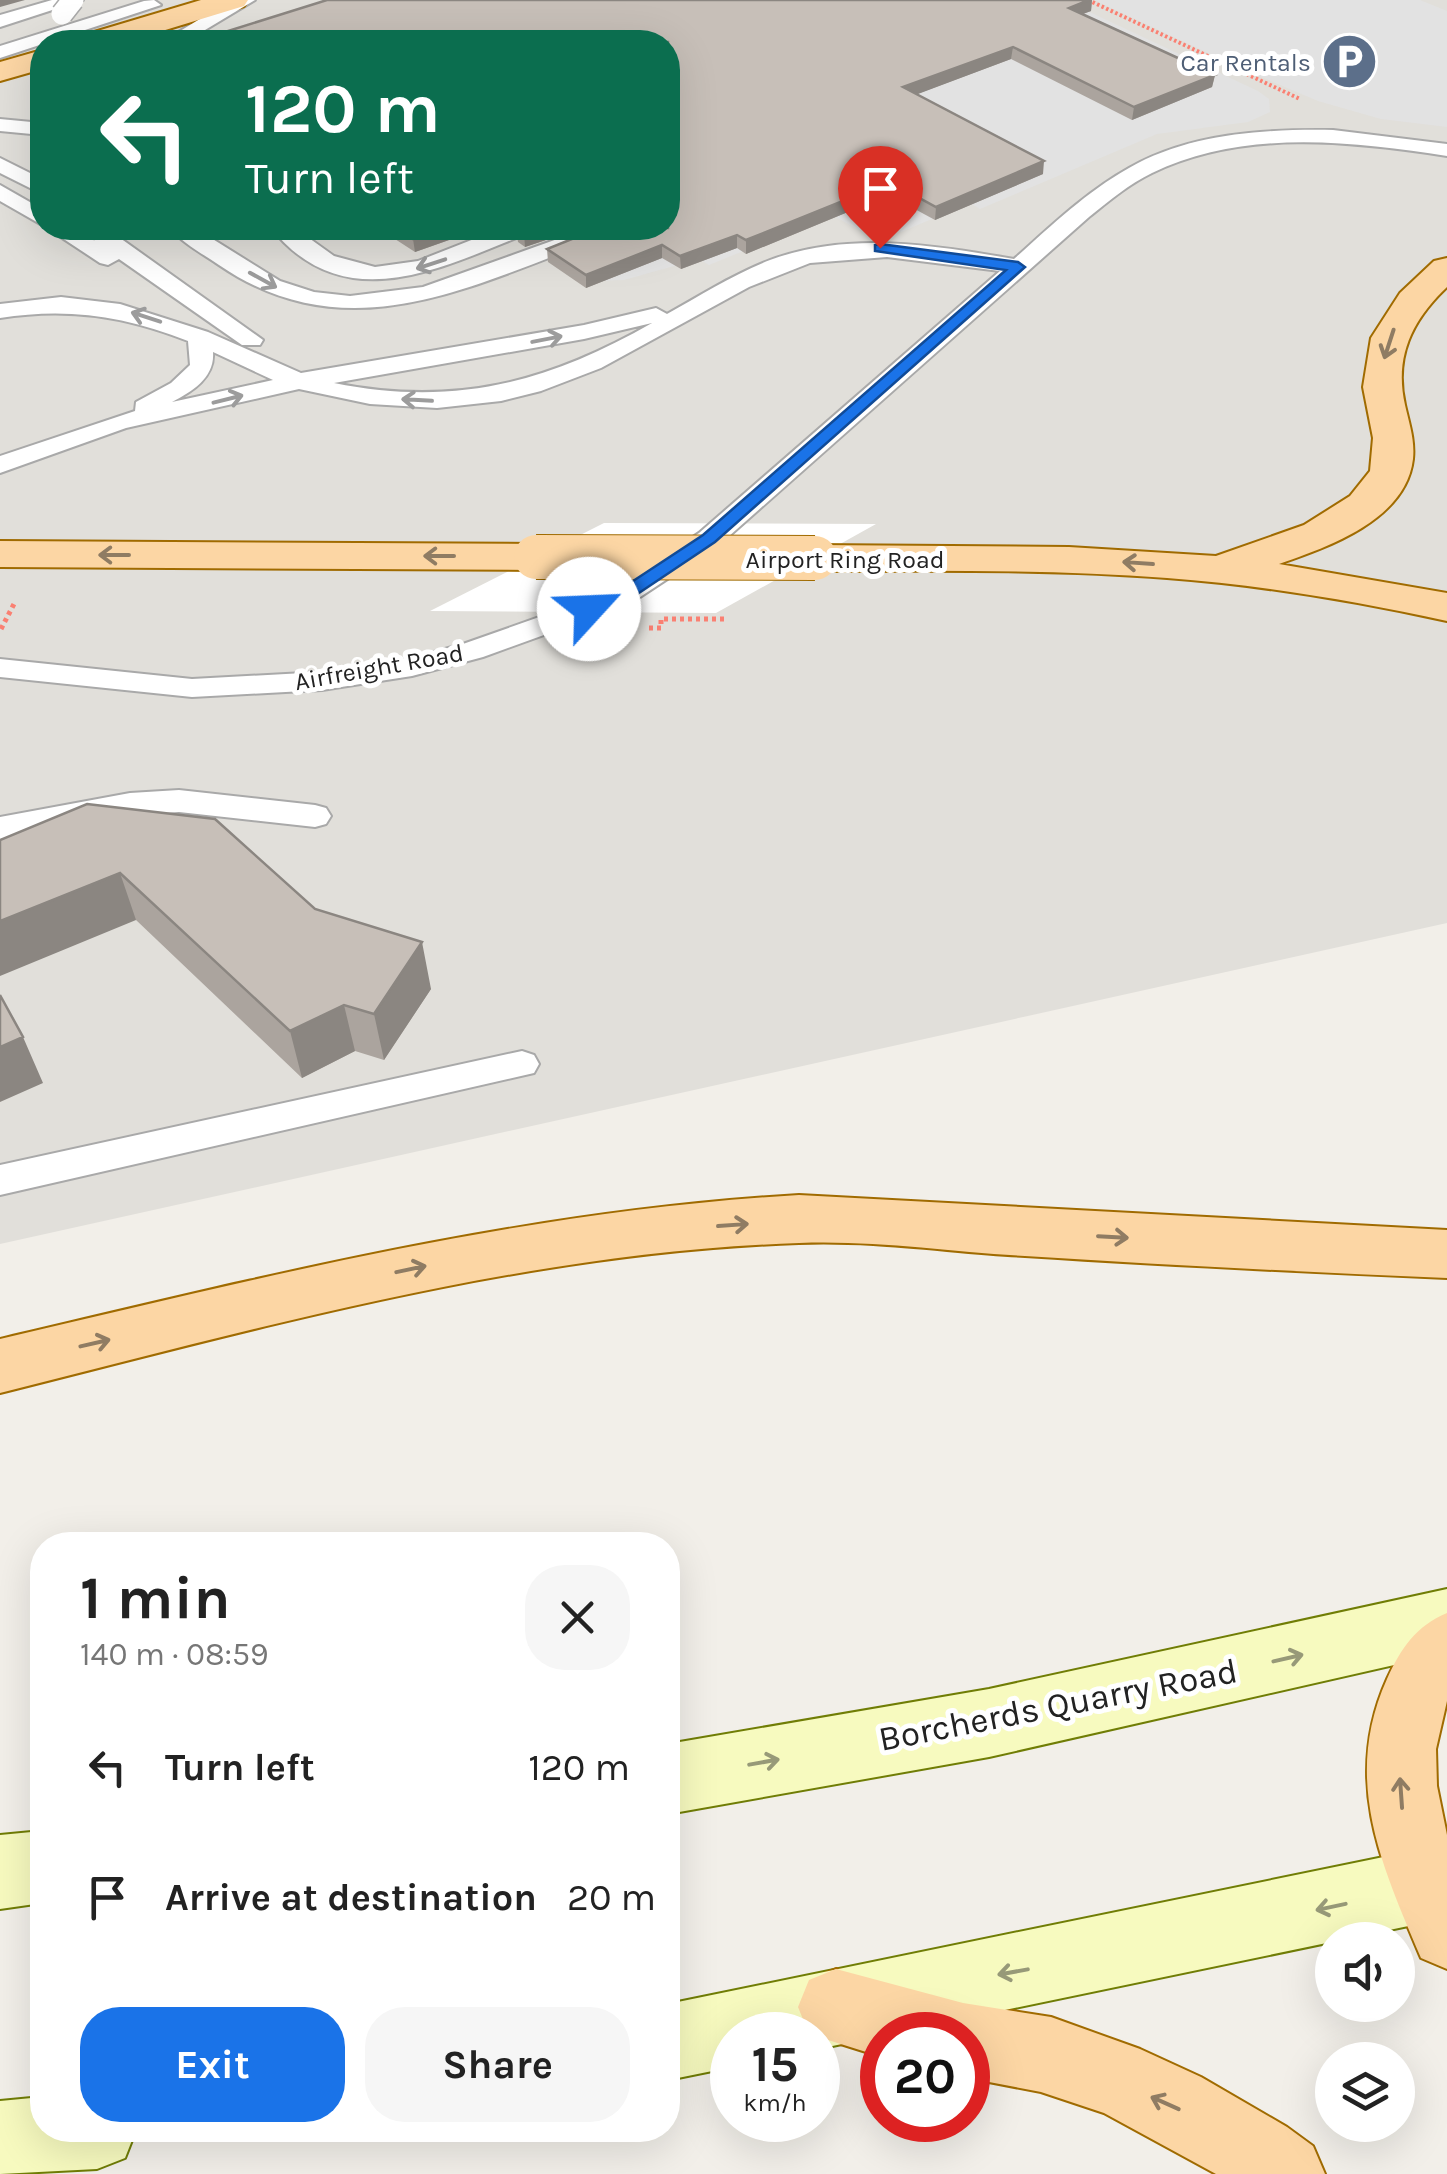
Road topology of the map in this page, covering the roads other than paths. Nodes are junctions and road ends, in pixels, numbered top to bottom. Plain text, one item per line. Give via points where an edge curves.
1 (111, 0) edge
2 (233, 0) edge
3 (245, 0) edge
4 (69, 4) edge
5 (152, 5) dead end
6 (0, 22) edge
7 (71, 30) edge
8 (134, 30) edge
9 (193, 30) edge
10 (0, 32) edge
11 (30, 43) edge
12 (0, 52) edge
13 (30, 62) edge
14 (0, 72) edge
15 (0, 125) edge
16 (30, 128) edge
17 (1372, 141) junction
18 (1447, 150) edge
19 (1447, 162) edge
20 (0, 164) edge
21 (30, 181) edge
22 (0, 192) edge
23 (30, 211) edge
24 (78, 240) edge
25 (109, 240) edge
26 (200, 240) edge
27 (298, 240) edge
28 (492, 240) edge
29 (575, 240) edge
30 (1018, 267) junction
31 (146, 269) junction
32 (1447, 269) edge
33 (704, 303) junction
34 (0, 311) edge
35 (200, 337) junction
36 (339, 374) junction
37 (300, 382) junction
38 (118, 422) junction
39 (0, 465) edge
40 (0, 554) edge
41 (1218, 569) junction
42 (1374, 594) junction
43 (1447, 607) edge
44 (1447, 630) edge
45 (0, 668) edge
46 (315, 816) dead end
47 (0, 828) edge
48 (522, 1064) dead end
49 (0, 1180) edge
50 (1447, 1254) edge
51 (0, 1366) edge
52 (1447, 1620) edge
53 (1447, 1646) edge
54 (680, 1776) edge
55 (30, 1869) edge
56 (0, 1872) edge
57 (1440, 1900) edge
58 (836, 2007) junction
59 (860, 2013) edge
60 (680, 2040) edge
61 (990, 2043) edge
62 (30, 2138) edge
63 (0, 2141) edge
64 (1285, 2174) edge

1 - 4 lane
2 - 8 main road
3 - 9 lane
4 - 6 lane
4 - 10 lane
5 - 7 lane
11 - 12 lane
13 - 14 main road
15 - 16 lane
17 - 18 lane, Airfreight Road
17 - 19 lane, Airfreight Road
17 - 30 lane, Airfreight Road via 1258,140 1178,154 1112,188
20 - 21 lane
22 - 23 lane
24 - 31 lane
25 - 31 lane
26 -> 29 lane via 278,288 351,303 441,290
28 -> 27 lane via 431,265 383,273 328,262
30 - 33 lane via 880,248 835,252 770,268
30 - 45 lane, Airfreight Road via 709,539 630,591 559,621 428,663 322,682 192,688
31 - 36 lane via 270,350
32 -> 41 main road via 1404,308 1388,338 1381,371 1394,453 1368,503 1319,534
36 -> 33 lane via 584,332
33 -> 37 lane via 609,354 520,390 440,401
35 -> 34 lane via 103,305
35 - 37 lane
35 - 38 lane via 202,367 194,376
36 - 37 lane
38 -> 37 lane
38 - 39 lane
41 -> 40 main road, Airport Ring Road, bridge via 1077,560
41 - 42 main road, Airport Ring Road
42 - 43 main road, Airport Ring Road
42 - 44 main road
46 - 47 lane via 163,802
48 - 49 lane
51 -> 50 main road via 449,1261 655,1228 799,1219 910,1221
54 -> 52 main road, Borcherds Quarry Road via 989,1723
57 -> 53 main road via 1402,1814 1399,1760 1417,1689
55 - 56 main road
57 -> 58 main road
58 - 59 main road
58 - 60 main road
64 -> 61 main road via 1210,2122 1089,2068
62 - 63 main road

